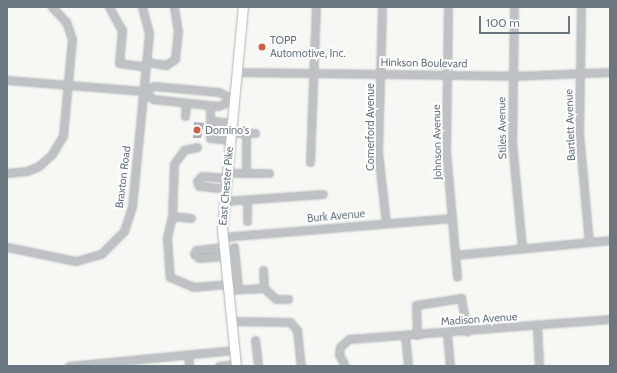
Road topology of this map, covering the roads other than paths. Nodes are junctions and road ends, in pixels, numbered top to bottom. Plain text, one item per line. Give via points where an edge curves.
1 (52, 7) edge
2 (109, 7) edge
3 (142, 7) edge
4 (174, 7) edge
5 (243, 7) edge
6 (316, 7) edge
7 (382, 7) edge
8 (448, 7) edge
9 (514, 7) edge
10 (581, 7) edge
11 (146, 65) junction
12 (237, 72) junction
13 (610, 72) edge
14 (313, 74) junction
15 (381, 74) junction
16 (447, 74) junction
17 (580, 75) junction
18 (513, 76) junction
19 (7, 80) edge
20 (69, 84) junction
21 (144, 91) junction
22 (234, 100) junction
23 (186, 103) junction
24 (210, 105) junction
25 (185, 116) dead end
26 (212, 121) junction
27 (232, 123) junction
28 (246, 133) junction
29 (255, 133) dead end
30 (230, 137) junction
31 (197, 148) dead end
32 (310, 162) dead end
33 (7, 172) edge
34 (246, 173) junction
35 (269, 173) dead end
36 (227, 176) junction
37 (225, 189) junction
38 (324, 194) dead end
39 (247, 200) junction
40 (224, 202) junction
41 (172, 216) junction
42 (191, 218) dead end
43 (452, 218) junction
44 (247, 221) dead end
45 (386, 223) junction
46 (222, 238) junction
47 (610, 240) edge
48 (589, 242) junction
49 (7, 247) edge
50 (234, 247) dead end
51 (522, 248) junction
52 (223, 253) junction
53 (455, 255) junction
54 (235, 256) junction
55 (236, 270) junction
56 (263, 270) dead end
57 (225, 272) junction
58 (457, 277) dead end
59 (238, 287) junction
60 (264, 288) junction
61 (227, 289) junction
62 (288, 299) dead end
63 (610, 319) edge
64 (230, 321) junction
65 (537, 326) junction
66 (467, 331) junction
67 (448, 333) junction
68 (416, 335) junction
69 (405, 336) junction
70 (255, 340) dead end
71 (234, 350) junction
72 (217, 352) junction
73 (188, 355) junction
74 (125, 364) edge
75 (236, 365) edge
76 (69, 366) edge
77 (189, 366) edge
78 (219, 366) edge
79 (258, 366) edge
80 (301, 366) edge
81 (345, 366) edge
82 (408, 366) edge
83 (450, 366) edge
84 (539, 366) edge

1 - 20 street via 66,22 72,38
2 - 11 street via 122,30 119,62
3 - 11 street, Braxton Road via 149,33
4 - 11 street via 178,32 175,59 166,65
5 - 12 main road, East Chester Pike
6 - 14 street
7 - 15 street, Comerford Avenue
8 - 16 street, Johnson Avenue
9 - 18 street, Stiles Avenue
10 - 17 street, Bartlett Avenue
11 - 21 street, Braxton Road
12 - 14 street, Hinkson Boulevard
12 - 22 main road, East Chester Pike
13 - 17 street, Hinkson Boulevard
14 - 15 street, Hinkson Boulevard
14 - 32 street
15 - 16 street, Hinkson Boulevard
15 - 45 street, Comerford Avenue via 378,152
16 - 18 street, Hinkson Boulevard
16 - 43 street, Johnson Avenue via 446,151
17 - 18 street, Hinkson Boulevard
17 - 48 street, Bartlett Avenue via 579,134
18 - 51 street, Stiles Avenue via 512,142
19 - 20 street
20 - 21 street
20 - 33 street via 65,126 58,147 33,169
21 - 22 street via 154,86 219,92
21 - 23 street via 153,99
21 - 49 street, Braxton Road via 132,207 118,238 101,254 76,261
22 - 24 street
22 - 27 main road, East Chester Pike
23 - 24 street
23 - 25 street
24 - 26 street
26 - 27 street
26 - 30 street via 210,138
27 - 30 main road, East Chester Pike
28 - 29 street
28 - 30 street
28 - 34 street
30 - 36 main road, East Chester Pike
31 - 41 street via 184,150 174,164
34 - 35 street
34 - 36 street
36 - 37 main road, East Chester Pike
36 - 37 street via 202,176 197,181 199,186
37 - 40 main road, East Chester Pike
38 - 39 street
39 - 40 street
39 - 44 street
40 - 46 main road, East Chester Pike
41 - 42 street
41 - 61 street via 167,238 170,277 192,287
43 - 45 street, Burk Avenue
43 - 53 street, Johnson Avenue
45 - 46 street, Burk Avenue
46 - 52 main road, East Chester Pike
47 - 48 street
48 - 51 street
50 - 54 street
51 - 53 street
52 - 54 street
52 - 57 main road, East Chester Pike
53 - 58 street, Johnson Avenue
54 - 55 street
55 - 57 street
55 - 59 street
56 - 60 street
57 - 61 main road, East Chester Pike
59 - 60 street
59 - 61 street
60 - 62 street via 276,299
61 - 64 main road, East Chester Pike
63 - 65 street, Madison Avenue
64 - 71 main road, East Chester Pike
64 - 80 street via 290,322 297,330
65 - 66 street, Madison Avenue
65 - 84 street
66 - 67 street, Madison Avenue
66 - 68 street via 461,298 416,305
67 - 68 street, Madison Avenue
67 - 83 street
68 - 69 street, Madison Avenue
69 - 81 street, Madison Avenue via 349,339 340,347 339,354
69 - 82 street
70 - 79 street
71 - 72 street
71 - 75 main road, East Chester Pike
72 - 73 street
72 - 78 street
73 - 74 street
73 - 77 street
74 - 76 street
75 - 78 street

